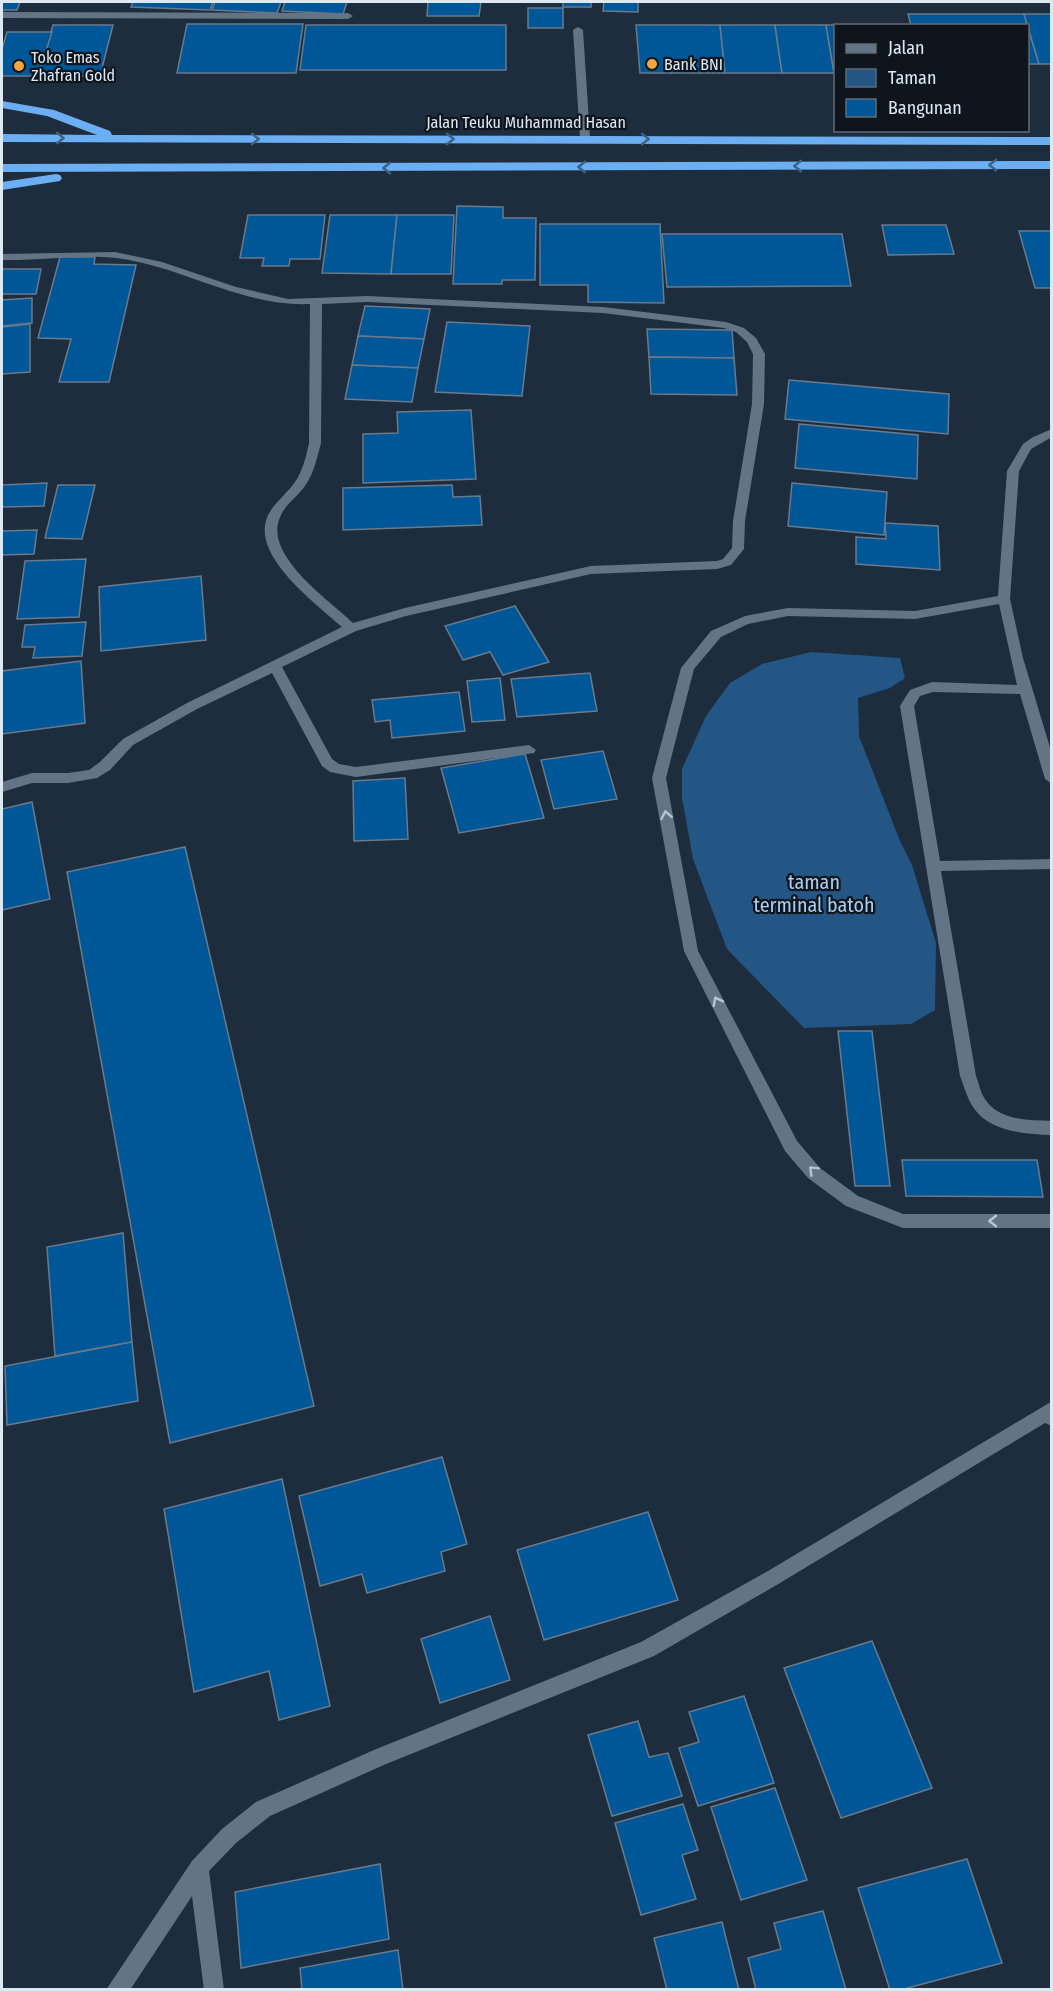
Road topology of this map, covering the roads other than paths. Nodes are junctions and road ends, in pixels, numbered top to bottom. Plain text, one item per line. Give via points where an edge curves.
1 (2, 15) edge
2 (348, 16) dead end
3 (578, 30) dead end
4 (2, 105) edge
5 (2, 138) edge
6 (585, 138) junction
7 (121, 139) junction
8 (1052, 141) edge
9 (1052, 165) edge
10 (145, 167) junction
11 (2, 168) edge
12 (2, 186) edge
13 (2, 257) edge
14 (315, 302) junction
15 (1052, 433) edge
16 (1004, 600) junction
17 (351, 628) junction
18 (274, 665) junction
19 (1026, 690) junction
20 (529, 750) dead end
21 (1049, 755) edge
22 (1052, 779) edge
23 (2, 787) edge
24 (1052, 864) edge
25 (935, 866) junction
26 (1052, 1128) edge
27 (1052, 1221) edge
28 (1051, 1413) edge
29 (199, 1868) junction
30 (116, 1989) edge
31 (214, 1989) edge

1 - 2 street
3 - 6 street
4 - 7 highway via 50,113
5 -> 7 highway, Jalan Teuku Muhammad Hasan
7 -> 6 highway, Jalan Teuku Muhammad Hasan
6 -> 8 highway, Jalan Teuku Muhammad Hasan
9 -> 10 highway
10 - 11 highway
10 - 12 highway
13 - 14 street via 115,255 158,264 260,296
14 - 17 street via 313,454 300,484 275,513 270,532 275,551 286,567
14 - 17 street via 368,299 474,303 678,318 740,330 752,340 759,354 758,404 738,549 727,562 591,570
15 - 16 street via 1032,441 1013,471
16 - 19 street
27 -> 16 street via 903,1221 852,1201 814,1173 791,1146 691,951 659,778 688,668 716,634 745,620 788,612 915,615
17 - 18 street
18 - 20 street via 327,762 335,768 356,772
18 - 23 street via 128,742 92,774 32,778
19 - 21 street
19 - 25 street via 932,687 922,688 910,699 907,706
21 - 22 street
24 - 25 street
25 - 26 street via 968,1076 981,1106 999,1120
28 - 29 street via 647,1649 263,1809 229,1836
29 - 30 street
29 - 31 street

